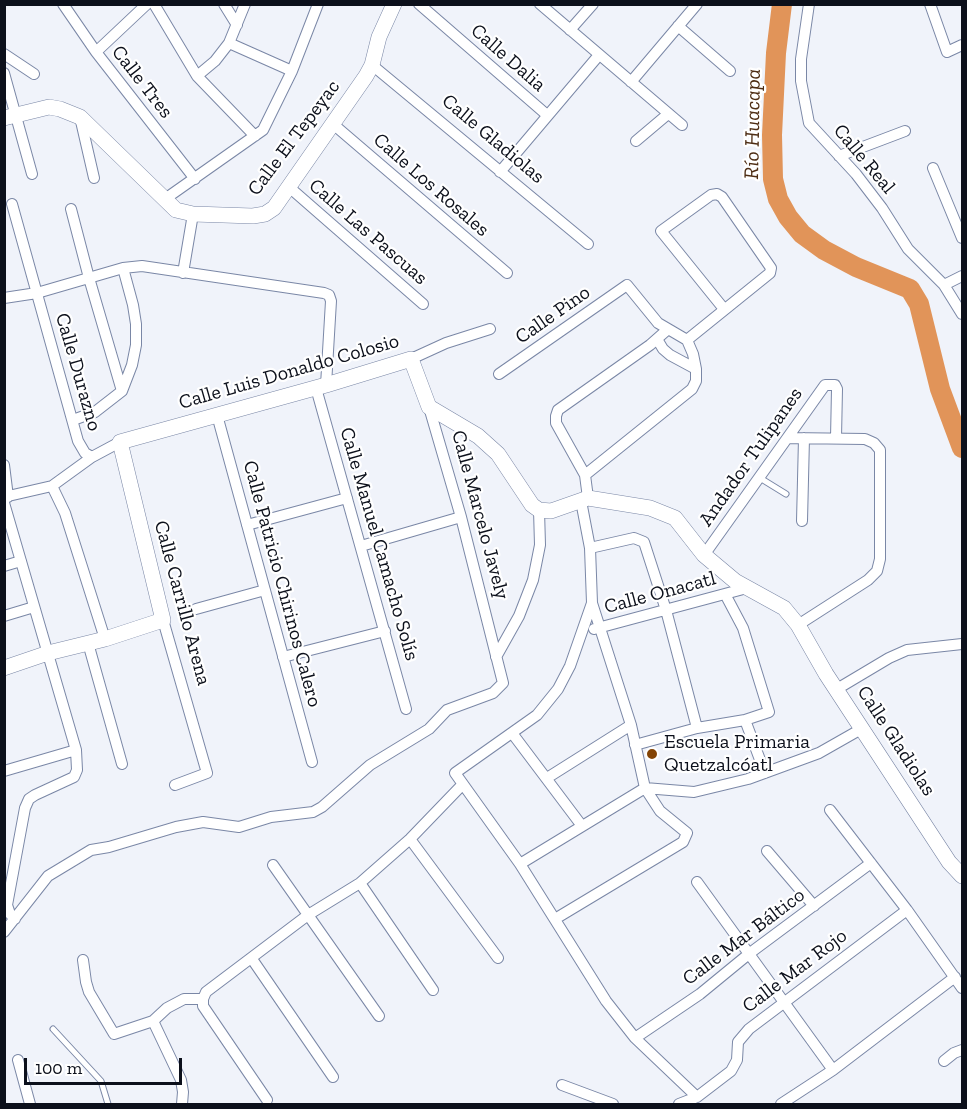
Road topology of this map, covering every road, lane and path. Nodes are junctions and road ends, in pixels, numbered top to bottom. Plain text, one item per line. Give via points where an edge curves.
1 (63, 4) edge
2 (147, 4) edge
3 (154, 4) edge
4 (224, 4) edge
5 (245, 4) edge
6 (318, 4) edge
7 (394, 4) edge
8 (419, 4) edge
9 (540, 4) edge
10 (593, 4) edge
11 (697, 4) edge
12 (809, 4) edge
13 (930, 4) edge
14 (237, 25) junction
15 (678, 26) junction
16 (570, 30) junction
17 (229, 43) junction
18 (963, 45) edge
19 (96, 52) junction
20 (4, 54) edge
21 (599, 55) junction
22 (372, 65) junction
23 (292, 71) junction
24 (730, 71) dead end
25 (4, 73) edge
26 (34, 74) dead end
27 (197, 76) junction
28 (631, 82) junction
29 (668, 114) junction
30 (547, 115) junction
31 (10, 116) edge
32 (80, 117) junction
33 (333, 124) junction
34 (682, 125) dead end
35 (905, 131) dead end
36 (255, 136) junction
37 (636, 141) dead end
38 (839, 156) junction
39 (933, 168) dead end
40 (500, 172) junction
41 (32, 174) dead end
42 (94, 178) dead end
43 (195, 179) junction
44 (289, 186) junction
45 (165, 199) junction
46 (12, 204) dead end
47 (71, 209) dead end
48 (193, 214) junction
49 (963, 238) edge
50 (588, 244) dead end
51 (123, 267) junction
52 (183, 273) junction
53 (507, 273) dead end
54 (963, 276) edge
55 (88, 279) junction
56 (944, 285) junction
57 (37, 293) junction
58 (4, 298) edge
59 (423, 304) dead end
60 (724, 309) junction
61 (963, 314) edge
62 (489, 329) dead end
63 (667, 330) junction
64 (657, 339) junction
65 (687, 340) junction
66 (411, 359) junction
67 (696, 369) junction
68 (499, 374) dead end
69 (321, 386) junction
70 (122, 391) junction
71 (429, 407) junction
72 (217, 415) junction
73 (73, 420) junction
74 (789, 438) junction
75 (804, 438) junction
76 (836, 438) junction
77 (120, 442) junction
78 (92, 457) junction
79 (4, 465) edge
80 (585, 475) junction
81 (760, 478) junction
82 (52, 486) junction
83 (786, 494) dead end
84 (347, 498) junction
85 (6, 499) edge
86 (585, 499) junction
87 (539, 510) junction
88 (461, 518) junction
89 (802, 521) dead end
90 (247, 525) junction
91 (361, 546) junction
92 (590, 548) junction
93 (704, 555) junction
94 (21, 561) junction
95 (4, 566) edge
96 (747, 588) junction
97 (265, 590) junction
98 (725, 594) junction
99 (592, 603) junction
100 (34, 607) junction
101 (196, 609) dead end
102 (666, 610) junction
103 (4, 616) edge
104 (163, 620) junction
105 (798, 626) junction
106 (600, 628) junction
107 (582, 630) junction
108 (385, 631) junction
109 (105, 639) junction
110 (88, 643) junction
111 (963, 644) edge
112 (48, 653) junction
113 (283, 657) junction
114 (496, 657) junction
115 (4, 668) edge
116 (837, 689) junction
117 (406, 709) dead end
118 (745, 720) junction
119 (631, 725) junction
120 (697, 728) junction
121 (863, 728) junction
122 (512, 734) junction
123 (635, 745) junction
124 (76, 750) junction
125 (312, 762) dead end
126 (122, 764) dead end
127 (4, 771) edge
128 (765, 773) junction
129 (547, 778) junction
130 (463, 784) junction
131 (175, 785) dead end
132 (645, 788) junction
133 (830, 810) dead end
134 (582, 826) junction
135 (411, 839) junction
136 (767, 851) dead end
137 (872, 863) junction
138 (520, 864) junction
139 (273, 865) dead end
140 (963, 876) edge
141 (697, 882) dead end
142 (360, 883) junction
143 (814, 906) junction
144 (907, 910) junction
145 (308, 915) junction
146 (15, 919) junction
147 (555, 919) junction
148 (4, 932) edge
149 (750, 953) junction
150 (498, 958) dead end
151 (252, 959) junction
152 (83, 960) dead end
153 (955, 977) junction
154 (963, 988) edge
155 (433, 990) dead end
156 (203, 999) junction
157 (785, 1001) junction
158 (379, 1016) dead end
159 (153, 1021) junction
160 (53, 1029) dead end
161 (635, 1038) junction
162 (963, 1050) edge
163 (18, 1060) dead end
164 (944, 1061) dead end
165 (833, 1070) junction
166 (333, 1077) dead end
167 (562, 1085) dead end
168 (697, 1097) junction
169 (267, 1100) dead end
170 (30, 1104) edge
171 (108, 1104) edge
172 (182, 1104) edge
173 (613, 1104) edge
174 (679, 1104) edge
175 (781, 1104) edge

1 - 19 street, Calle Tres
2 - 19 street
3 - 27 street
4 - 14 street
5 - 14 street
6 - 23 street
7 - 22 street, Calle El Tepeyac
8 - 30 street, Calle Dalia
9 - 16 street
10 - 16 street
11 - 15 street
12 - 38 street, Calle Real via 801,59 803,98 809,123
13 - 18 street via 947,52
14 - 17 street
15 - 24 street
15 - 28 street
16 - 21 street
17 - 23 street
17 - 27 street
19 - 43 street, Calle Tres
20 - 26 street
21 - 28 street
21 - 30 street
22 - 33 street, Calle El Tepeyac
22 - 40 street, Calle Gladiolas
23 - 36 street via 263,130
25 - 31 street
27 - 36 street
28 - 29 street
29 - 34 street
29 - 37 street
30 - 40 street
31 - 32 street via 49,107
31 - 41 street
32 - 42 street
32 - 45 street
33 - 44 street, Calle El Tepeyac
33 - 53 street, Calle Los Rosales
35 - 38 street
36 - 43 street
38 - 56 street, Calle Real via 882,208 908,249
39 - 49 street
40 - 50 street, Calle Gladiolas
43 - 45 street
44 - 48 street, Calle El Tepeyac via 266,213
44 - 59 street, Calle Las Pascuas
45 - 48 street via 176,210
46 - 57 street, Calle Durazno
47 - 55 street
48 - 52 street
51 - 52 street
51 - 55 street
51 - 70 street via 134,305 136,345
52 - 69 street, Calle Manuel Camacho Solís via 329,295
54 - 56 street
55 - 57 street
55 - 70 street
56 - 61 street, Calle Real
57 - 58 street
57 - 73 street, Calle Durazno
60 - 60 street via 770,273 771,268 717,194 661,231
60 - 65 street
62 - 66 street, Calle Luis Donaldo Colosio
63 - 64 street
63 - 65 street
63 - 68 street, Calle Pino via 627,285
64 - 67 street via 670,355
64 - 80 street via 558,410 556,423
65 - 67 street
66 - 69 street, Calle Luis Donaldo Colosio
66 - 71 street, Calle Marcelo Javely
67 - 80 street via 692,388
69 - 72 street, Calle Luis Donaldo Colosio
69 - 84 street, Calle Manuel Camacho Solís
70 - 73 street via 95,412
71 - 87 street via 478,436 498,454
71 - 88 street, Calle Marcelo Javely
72 - 77 street, Calle Luis Donaldo Colosio
72 - 90 street, Calle Patricio Chirinos Calero
73 - 78 street, Calle Durazno via 78,441
74 - 75 street
74 - 76 street, Andador Tulipanes via 825,385 831,384 837,389
74 - 81 street, Andador Tulipanes
75 - 76 street
75 - 89 street
76 - 105 street via 866,439 880,450 880,560 877,572 868,580
77 - 78 street
77 - 104 street, Calle Carrillo Arena
78 - 82 street
79 - 85 street
80 - 86 street
81 - 83 lane
81 - 93 street, Andador Tulipanes
82 - 85 street
82 - 109 street via 66,513
84 - 90 street
84 - 91 street, Calle Manuel Camacho Solís
85 - 94 street
86 - 87 street via 551,511
86 - 92 street
86 - 93 street, Calle Gladiolas via 650,508 675,518
87 - 114 street via 540,546 533,580
88 - 91 street
88 - 114 street, Calle Marcelo Javely
90 - 97 street, Calle Patricio Chirinos Calero
91 - 108 street, Calle Manuel Camacho Solís
92 - 99 street
92 - 102 street via 640,538
93 - 96 street, Calle Gladiolas
94 - 95 street
94 - 100 street
96 - 98 street, Calle Onacatl
96 - 105 street, Calle Gladiolas via 784,608
97 - 101 street
97 - 113 street, Calle Patricio Chirinos Calero
98 - 102 street, Calle Onacatl
98 - 118 street via 743,628 769,712
99 - 106 street
99 - 107 street
100 - 103 street
100 - 112 street
102 - 106 street, Calle Onacatl
102 - 120 street
104 - 109 street
104 - 131 street, Calle Carrillo Arena via 207,773
105 - 116 street, Calle Gladiolas
106 - 107 street, Calle Onacatl
106 - 119 street
107 - 122 street via 558,689 537,715
108 - 113 street
108 - 117 street, Calle Manuel Camacho Solís
109 - 110 street
110 - 112 street
110 - 126 street
111 - 116 street via 907,650
112 - 115 street
112 - 124 street
113 - 125 street, Calle Patricio Chirinos Calero
114 - 146 street, Calle Marcelo Javely via 502,683 493,693 447,710 429,729 370,765 313,812 271,817 239,827 203,822 91,850 48,876
116 - 121 street, Calle Gladiolas
118 - 120 street
118 - 128 street
119 - 123 street
119 - 129 street
120 - 123 street
121 - 128 street via 819,753
121 - 140 street, Calle Gladiolas
122 - 129 street
122 - 130 street via 455,773
123 - 132 street
124 - 127 street
124 - 146 street via 74,777 34,795 25,808 7,905
128 - 132 street via 694,792
129 - 134 street
130 - 135 street
130 - 138 street
132 - 134 street
132 - 147 street via 660,811 687,837
133 - 137 street
134 - 138 street
135 - 142 street
135 - 150 street
136 - 143 street
137 - 143 street, Calle Mar Báltico
137 - 144 street
138 - 147 street
139 - 145 street
141 - 149 street
142 - 145 street
142 - 155 street
143 - 149 street, Calle Mar Báltico
144 - 153 street
144 - 157 street, Calle Mar Rojo
145 - 151 street
145 - 158 street
146 - 148 street
147 - 161 street via 606,1001
149 - 157 street
149 - 161 street, Calle Mar Báltico via 700,994
151 - 156 street via 206,992
151 - 166 street
152 - 159 street via 89,992 114,1034
153 - 154 street
153 - 165 street
156 - 159 street via 184,999
156 - 169 street via 203,1006
157 - 165 street
157 - 168 street, Calle Mar Rojo via 749,1029 738,1042 737,1060 731,1071
159 - 172 street via 181,1080
160 - 171 lane via 100,1081
161 - 168 street
162 - 164 street
163 - 170 street
165 - 175 street
167 - 173 street
168 - 174 street, Calle Mar Rojo

